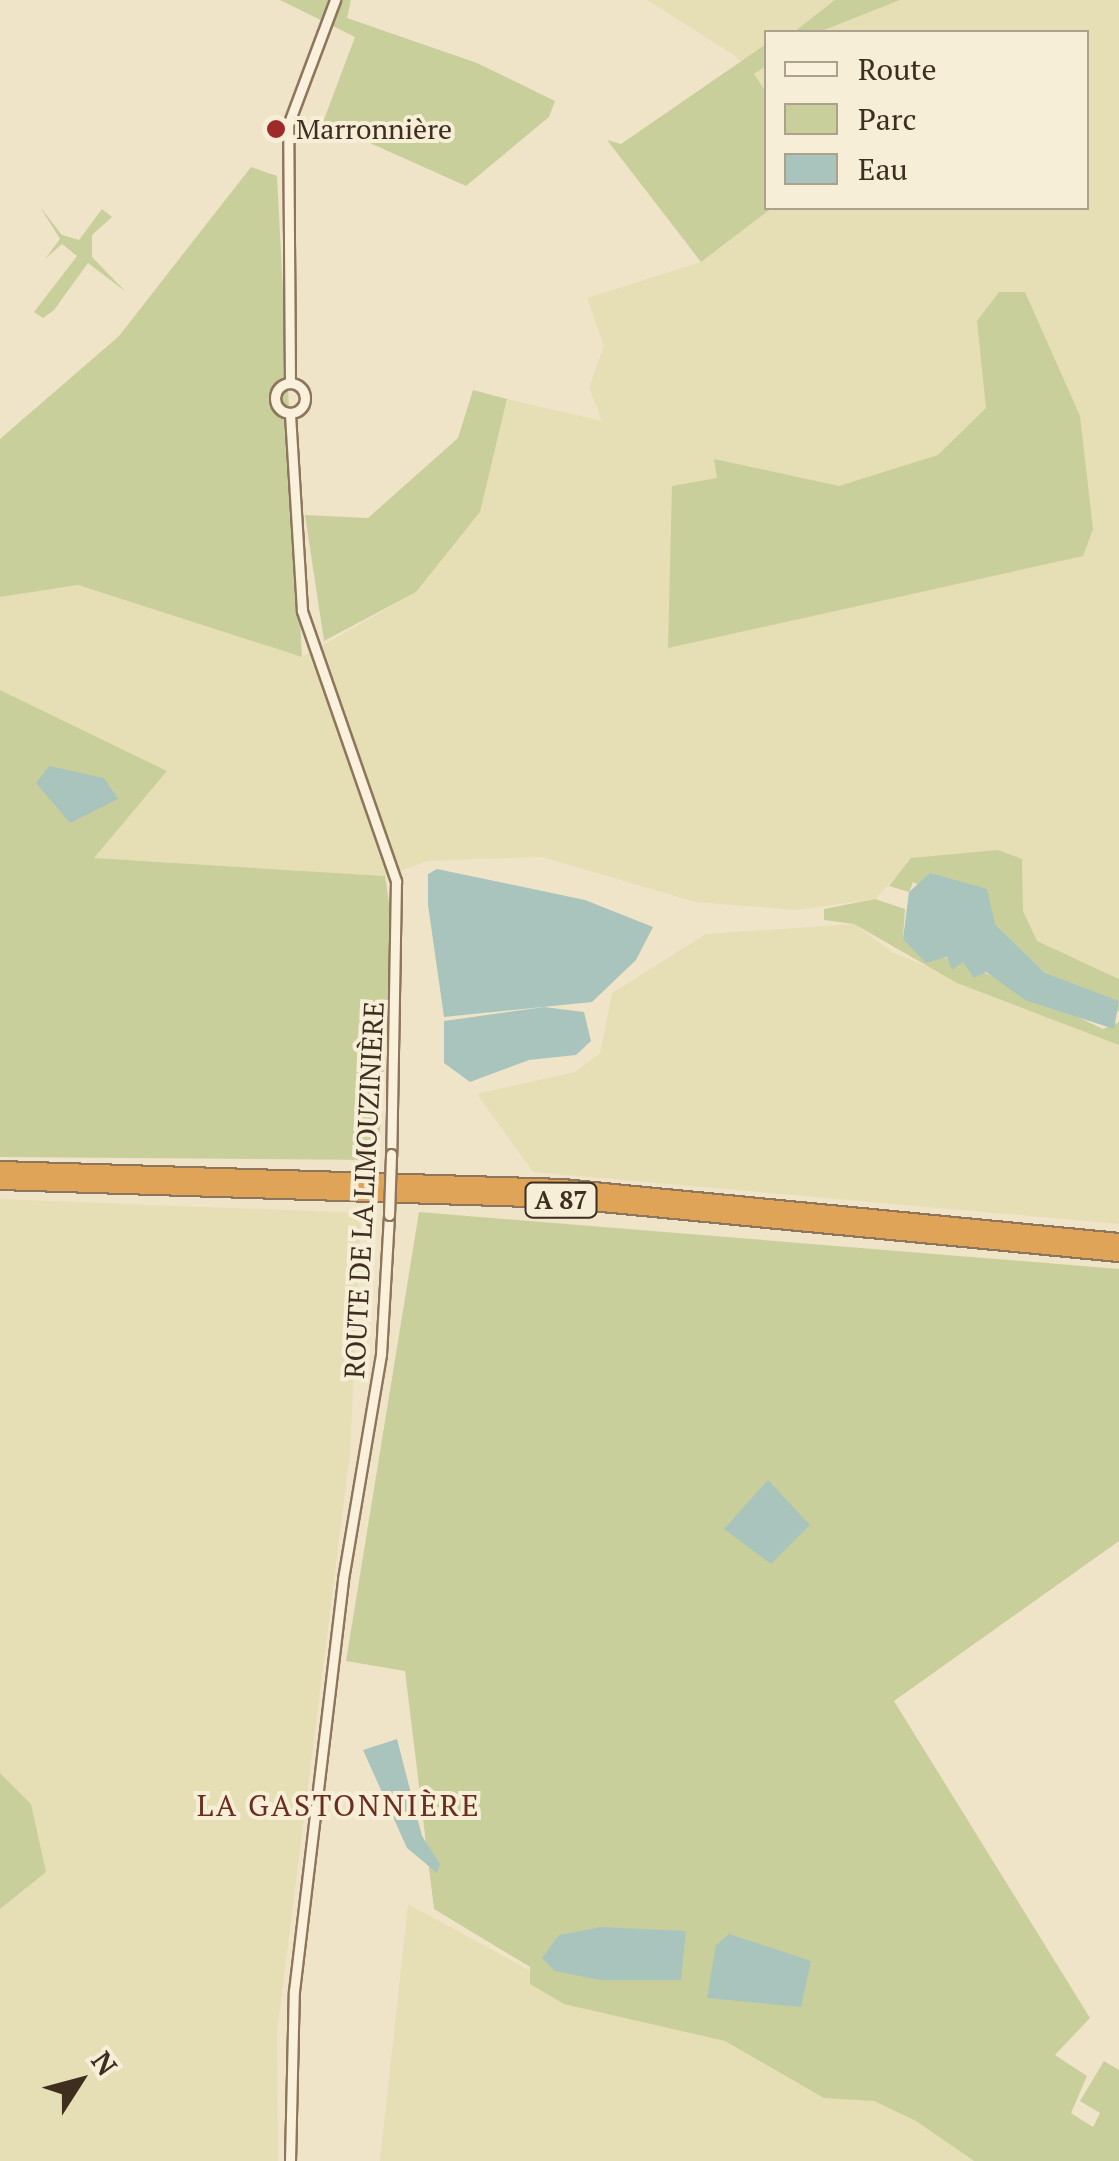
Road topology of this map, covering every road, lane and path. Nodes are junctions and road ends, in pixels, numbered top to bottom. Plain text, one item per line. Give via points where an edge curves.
1 (336, 0) edge
2 (290, 383) junction
3 (290, 414) junction
4 (0, 1169) edge
5 (0, 1182) edge
6 (1119, 1240) edge
7 (1119, 1254) edge
8 (290, 2161) edge

1 - 2 street via 288,126
2 - 3 street via 275,400
2 - 3 street via 306,398
3 - 8 street, ROUTE DE LA LIMOUZINIÈRE, bridge via 302,610 396,881 381,1354 343,1579 296,1974
4 - 6 highway, A 87 via 578,1188
5 - 7 highway, A 87 via 578,1201

